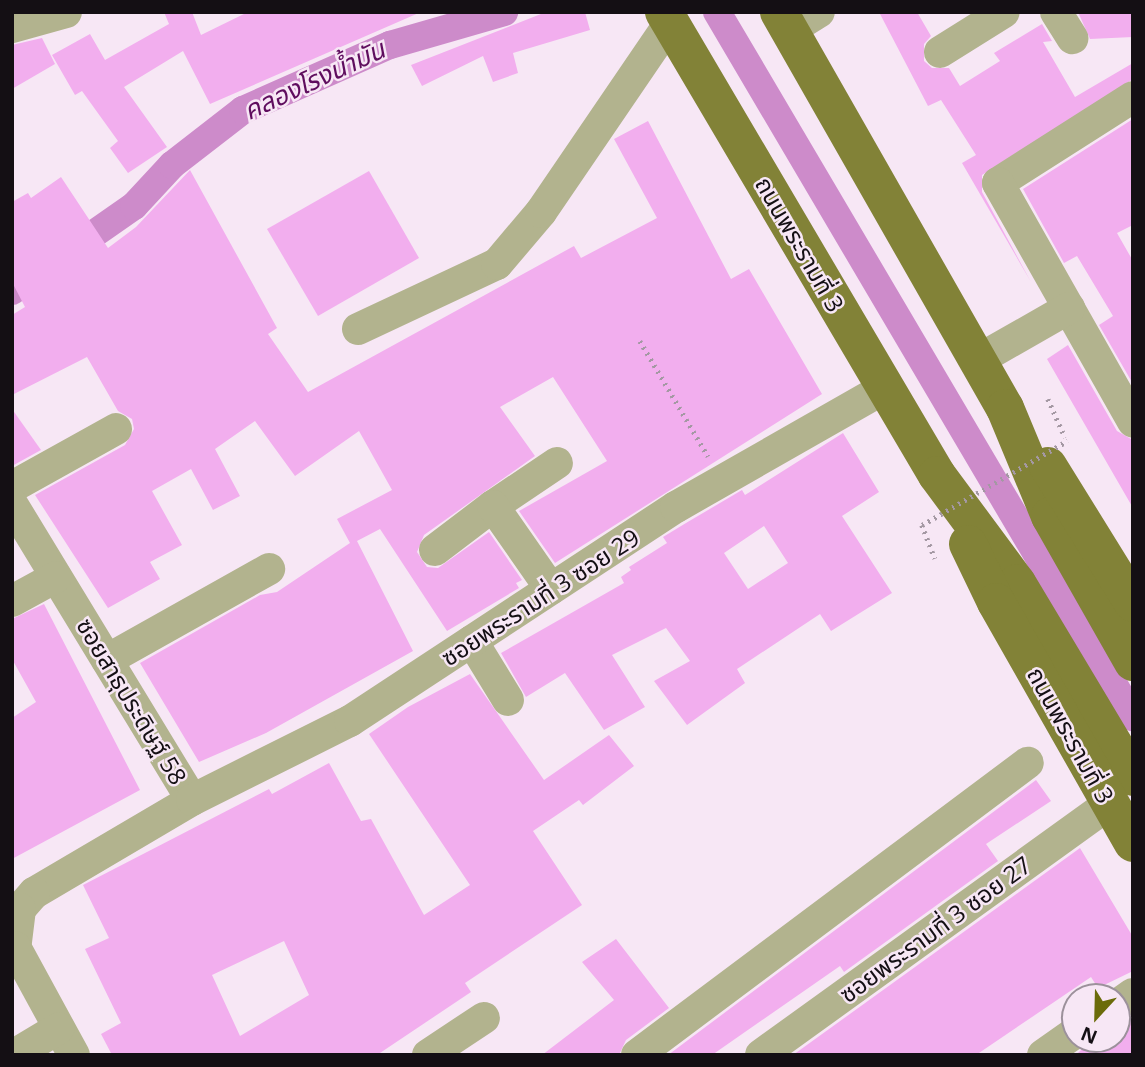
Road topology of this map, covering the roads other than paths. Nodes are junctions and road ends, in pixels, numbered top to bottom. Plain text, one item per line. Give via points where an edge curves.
1 (66, 12) edge
2 (1004, 12) edge
3 (667, 18) edge
4 (796, 18) edge
5 (12, 27) edge
6 (940, 52) dead end
7 (1133, 97) edge
8 (1069, 308) junction
9 (358, 329) dead end
10 (978, 360) junction
11 (885, 388) junction
12 (1005, 408) junction
13 (1133, 422) edge
14 (116, 429) dead end
15 (557, 463) dead end
16 (12, 487) edge
17 (12, 504) edge
18 (493, 506) junction
19 (435, 550) dead end
20 (269, 569) dead end
21 (56, 577) junction
22 (551, 589) junction
23 (12, 601) edge
24 (1133, 603) edge
25 (472, 641) junction
26 (107, 660) junction
27 (1133, 662) edge
28 (508, 701) dead end
29 (1028, 763) dead end
30 (1121, 791) edge
31 (192, 800) junction
32 (1133, 843) edge
33 (14, 937) edge
34 (484, 1018) dead end
35 (59, 1028) junction
36 (1061, 1042) edge
37 (14, 1055) edge
38 (74, 1055) edge
39 (428, 1055) edge
40 (637, 1055) edge
41 (761, 1055) edge
42 (1042, 1055) edge

1 - 5 street
2 - 6 street
3 - 9 street via 541,212 497,264
3 - 11 main road, ถนนพระรามที่ 3
4 - 10 main road
7 - 8 street via 998,183
8 - 10 street
8 - 13 street
10 - 12 main road
11 - 22 street, ซอยพระรามที่ 3 ซอย 29 via 723,480
11 - 30 main road, ถนนพระรามที่ 3 via 937,475 1017,583
12 - 24 main road via 1062,486
12 - 27 main road via 1050,516
14 - 16 street
15 - 18 street
17 - 21 street, ซอยสาธุประดิษฐ์ 58
18 - 19 street
18 - 22 street
20 - 26 street
21 - 23 street
21 - 26 street, ซอยสาธุประดิษฐ์ 58
22 - 25 street, ซอยพระรามที่ 3 ซอย 29
25 - 28 street
25 - 31 street, ซอยพระรามที่ 3 ซอย 29 via 351,721
26 - 31 street, ซอยสาธุประดิษฐ์ 58
29 - 40 street
30 - 32 main road, ถนนพระรามที่ 3
30 - 41 street, ซอยพระรามที่ 3 ซอย 27
31 - 33 street, ซอยสาธุประดิษฐ์ 58 via 34,893 20,909
33 - 35 street, ซอยสาธุประดิษฐ์ 58
34 - 39 street
35 - 37 street
35 - 38 street, ซอยสาธุประดิษฐ์ 58
36 - 42 street

